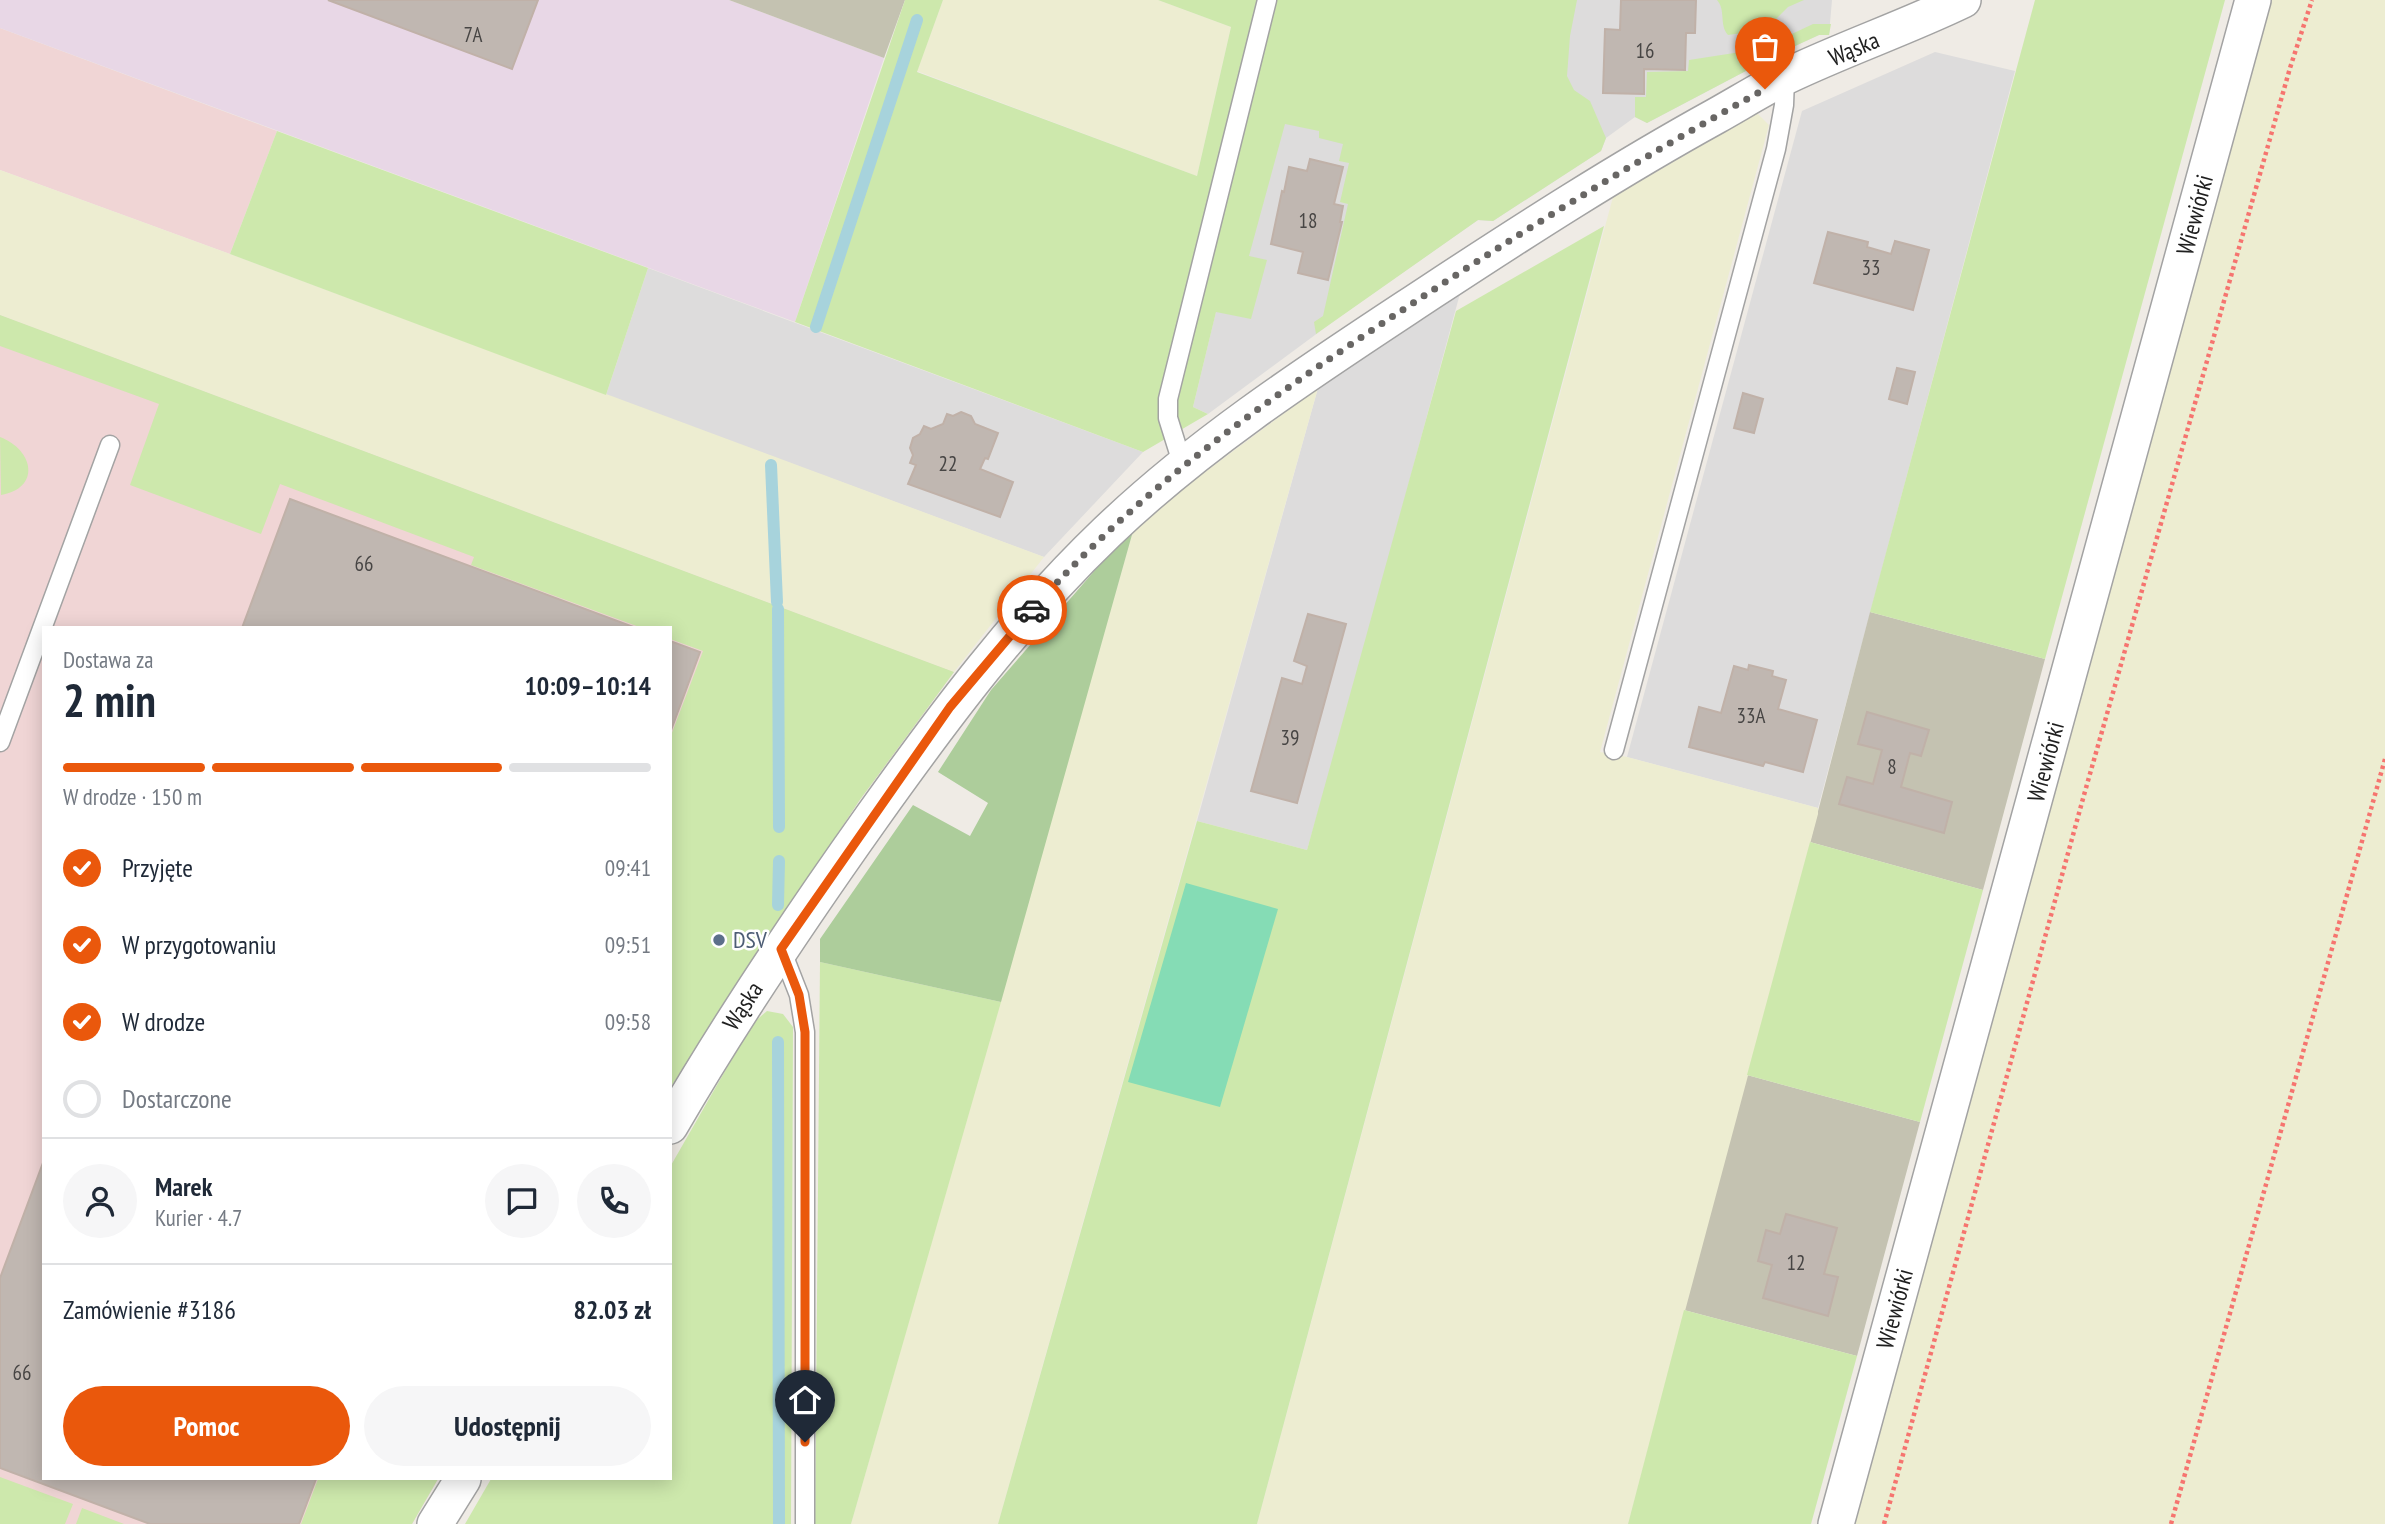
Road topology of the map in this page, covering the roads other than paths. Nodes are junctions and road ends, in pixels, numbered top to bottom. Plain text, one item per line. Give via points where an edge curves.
1 (1267, 0) edge
2 (1963, 0) edge
3 (2253, 0) edge
4 (1785, 78) junction
5 (110, 445) dead end
6 (1183, 466) junction
7 (43, 626) edge
8 (42, 629) edge
9 (0, 742) edge
10 (1614, 750) dead end
11 (781, 949) junction
12 (672, 1123) edge
13 (462, 1480) edge
14 (436, 1524) edge
15 (805, 1524) edge
16 (1836, 1524) edge

1 - 6 lane via 1168,399 1168,418
2 - 4 street, Wąska
3 - 16 street, Wiewiórki
4 - 6 street, Wąska via 1538,221 1331,358
4 - 10 lane via 1776,149
5 - 7 lane
6 - 11 street, Wąska via 1108,531 992,656 942,719
8 - 9 lane
11 - 12 street, Wąska
11 - 15 lane via 799,995 805,1032
13 - 14 street

